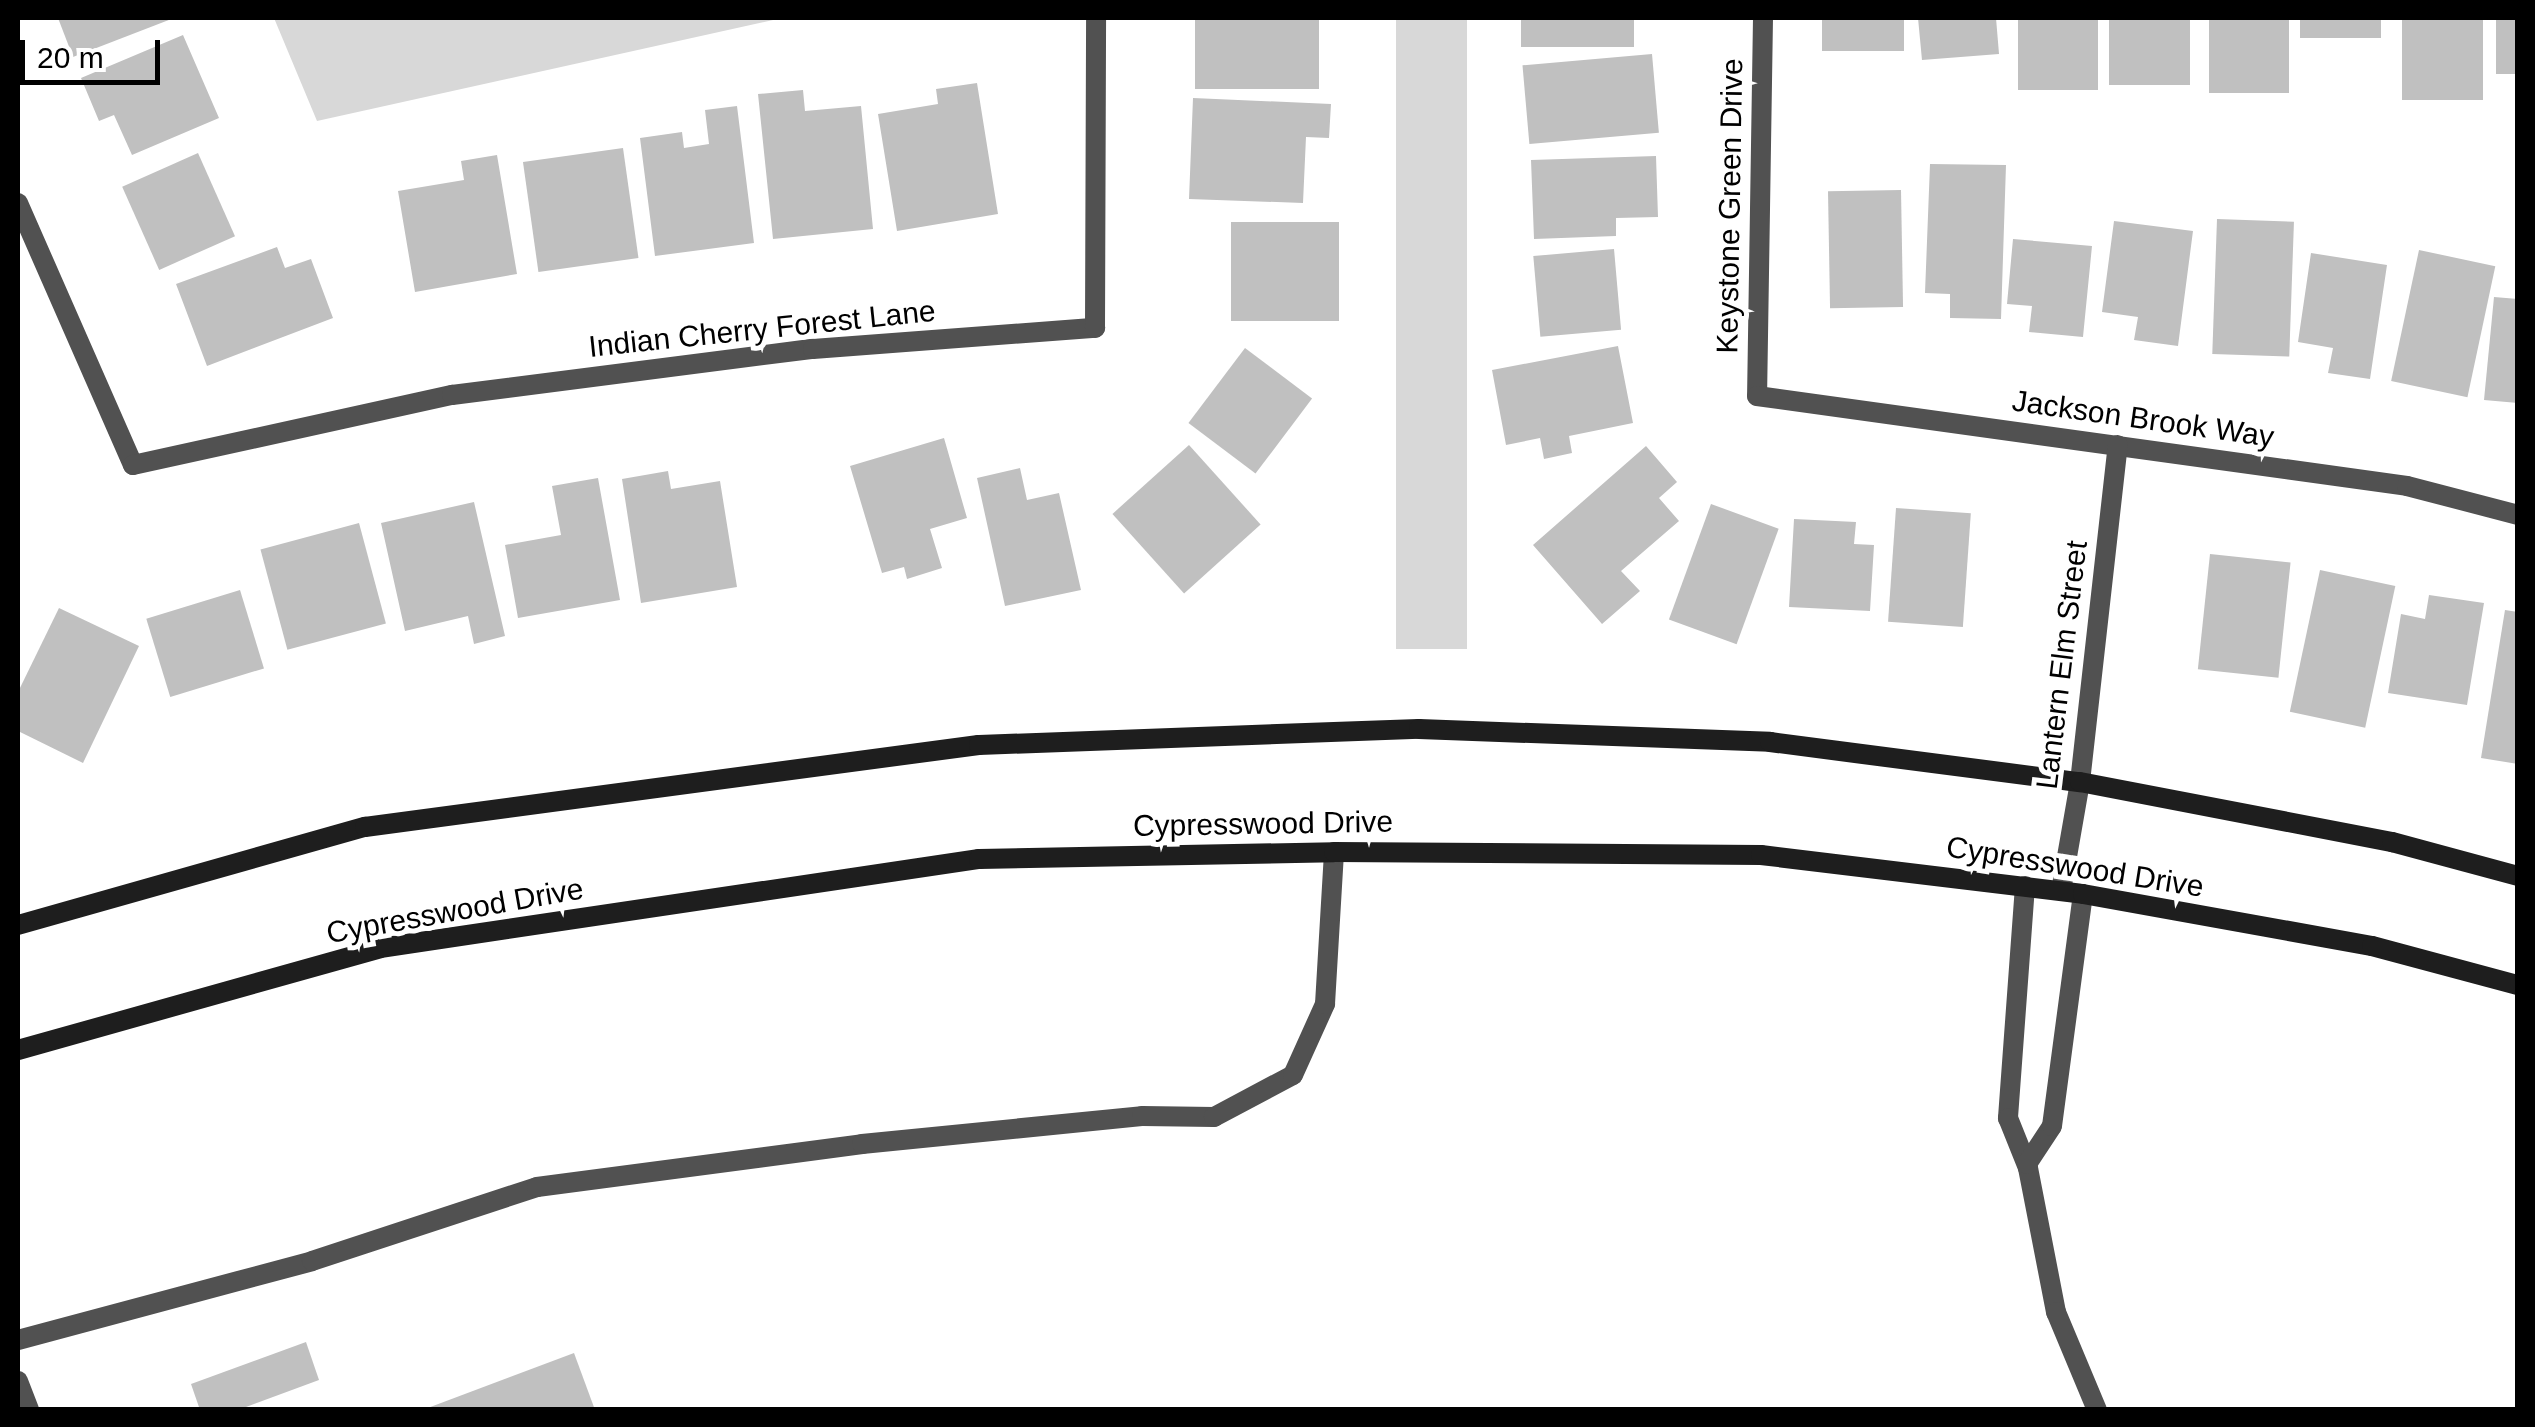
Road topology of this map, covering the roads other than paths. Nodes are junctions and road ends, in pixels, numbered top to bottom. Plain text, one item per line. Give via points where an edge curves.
1 (1096, 18) edge
2 (1763, 18) edge
3 (18, 203) edge
4 (1757, 396) joint
5 (2118, 445) junction
6 (2518, 515) edge
7 (2080, 782) junction
8 (1334, 852) junction
9 (2518, 876) edge
10 (2024, 886) junction
11 (2061, 890) junction
12 (2083, 894) junction
13 (18, 925) edge
14 (2518, 985) edge
15 (18, 1050) edge
16 (2027, 1164) junction
17 (18, 1340) edge
18 (18, 1381) edge
19 (29, 1410) edge
20 (2097, 1410) edge

1 - 3 street, Indian Cherry Forest Lane via 1095,328 813,349 452,395 133,465
2 - 4 street, Keystone Green Drive
4 - 5 street, Jackson Brook Way
5 - 6 street, Jackson Brook Way via 2407,486
5 - 7 street, Lantern Elm Street
7 - 9 main road via 2392,842
7 - 11 street, Lantern Elm Street
7 - 13 main road via 1770,742 1419,729 978,745 365,828
8 - 10 main road, Cypresswood Drive via 1761,855
8 - 15 main road, Cypresswood Drive via 979,860 400,946
8 - 17 street via 1325,1004 1293,1074 1214,1117 1142,1116 881,1142 537,1187 312,1260
10 - 11 main road, Cypresswood Drive
10 - 16 street via 2007,1080 2008,1118
11 - 12 main road, Cypresswood Drive
12 - 14 main road, Cypresswood Drive via 2372,946
12 - 16 street via 2052,1126
16 - 20 street via 2056,1312
18 - 19 street

